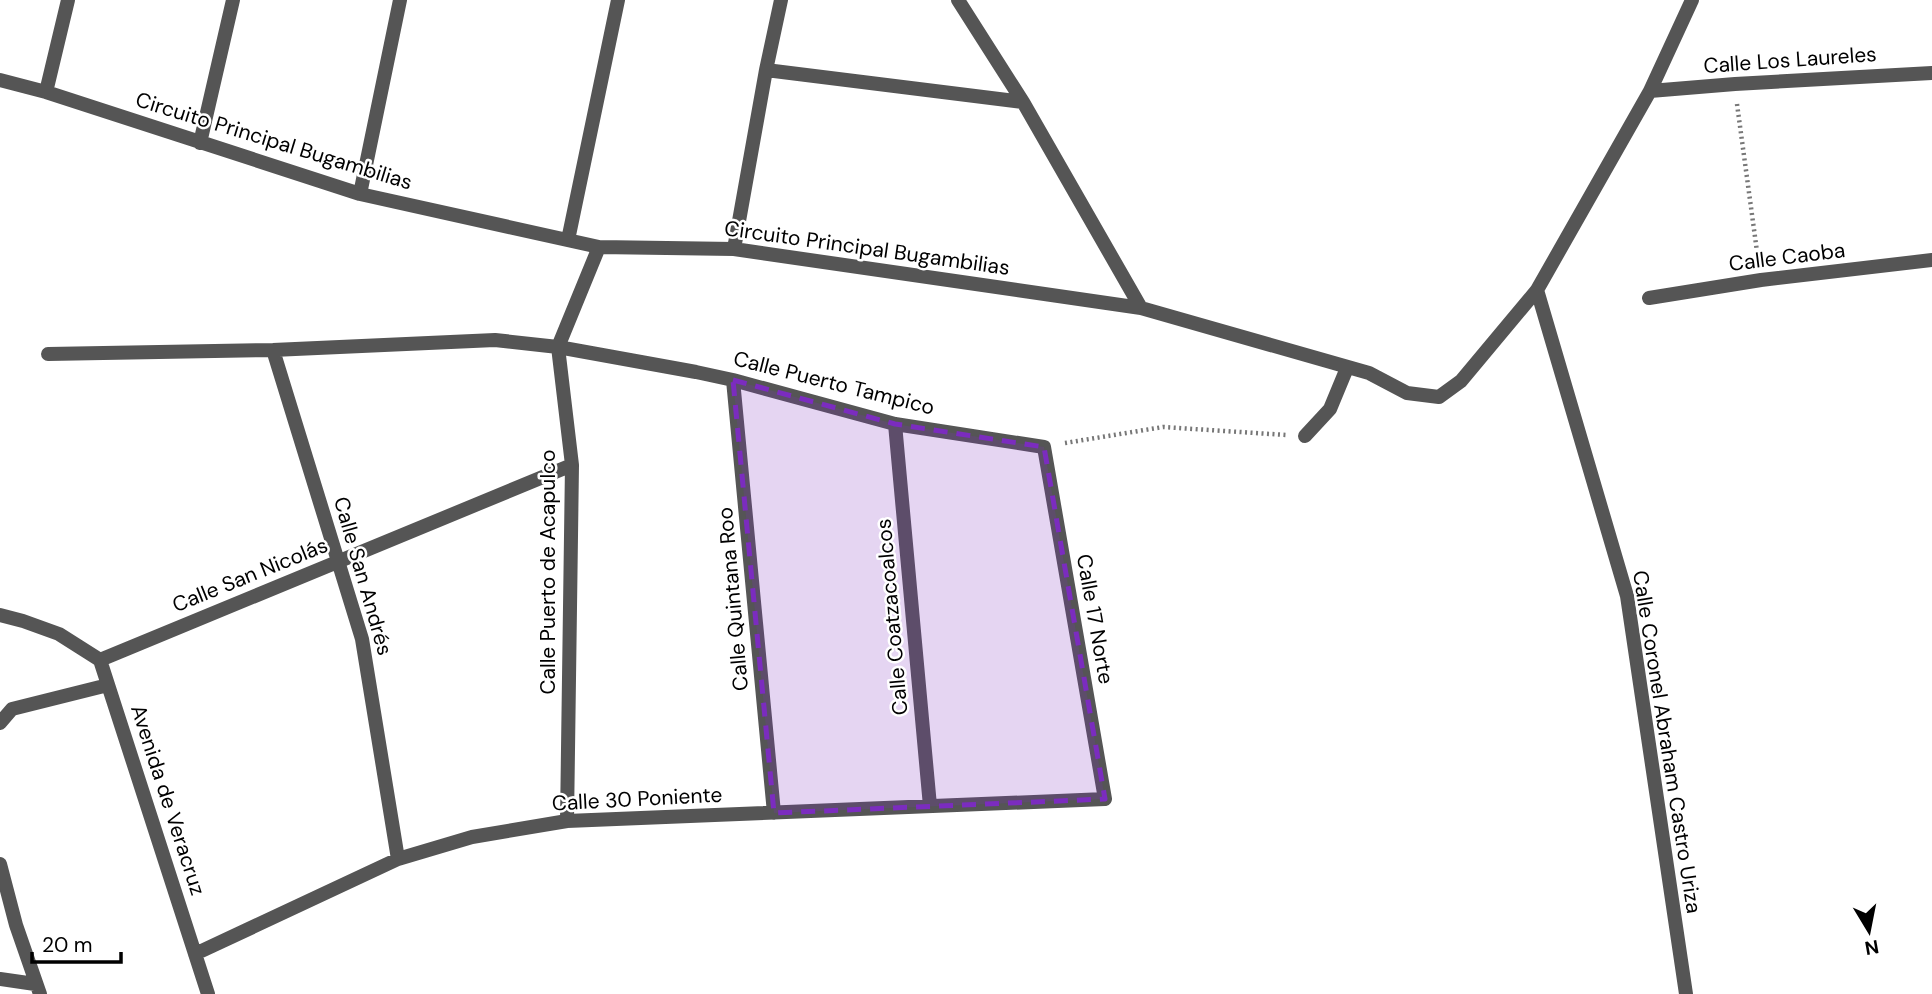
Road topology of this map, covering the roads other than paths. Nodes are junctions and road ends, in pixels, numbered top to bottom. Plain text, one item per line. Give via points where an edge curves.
1 (68, 0) edge
2 (233, 0) edge
3 (400, 0) edge
4 (618, 0) edge
5 (781, 0) edge
6 (958, 0) edge
7 (1692, 0) edge
8 (766, 70) junction
9 (1932, 73) edge
10 (0, 80) edge
11 (1650, 91) junction
12 (46, 92) junction
13 (1023, 102) junction
14 (200, 143) junction
15 (360, 194) junction
16 (568, 240) junction
17 (599, 247) junction
18 (734, 248) junction
19 (1932, 260) edge
20 (1537, 290) junction
21 (1648, 298) dead end
22 (1141, 308) junction
23 (558, 347) junction
24 (272, 350) junction
25 (48, 354) dead end
26 (1347, 368) junction
27 (733, 380) junction
28 (895, 424) junction
29 (1305, 436) road end
30 (1044, 447) joint
31 (572, 465) junction
32 (339, 561) junction
33 (0, 615) edge
34 (100, 660) junction
35 (108, 685) junction
36 (0, 723) edge
37 (1105, 799) joint
38 (930, 806) junction
39 (774, 813) junction
40 (567, 821) junction
41 (398, 859) junction
42 (0, 864) edge
43 (195, 954) junction
44 (0, 979) edge
45 (37, 989) edge
46 (208, 994) edge
47 (1686, 994) edge

1 - 12 street
2 - 14 street
3 - 15 street
4 - 16 street
5 - 8 street
6 - 13 street
7 - 11 street
8 - 13 street
8 - 18 street
9 - 11 street, Calle Los Laureles
10 - 12 street, Circuito Principal Bugambilias
11 - 20 street
12 - 14 street, Circuito Principal Bugambilias
13 - 22 street
14 - 15 street, Circuito Principal Bugambilias
15 - 16 street, Circuito Principal Bugambilias
16 - 17 street, Circuito Principal Bugambilias
17 - 18 street, Circuito Principal Bugambilias
17 - 23 street, Calle Puerto de Acapulco
18 - 22 street, Circuito Principal Bugambilias
19 - 21 street, Calle Caoba
20 - 26 street, Circuito Principal Bugambilias via 1461,380 1439,397 1408,393 1369,373
20 - 47 street, Calle Coronel Abraham Castro Uriza via 1627,597
22 - 26 street, Circuito Principal Bugambilias
23 - 24 street, Calle Puerto Tampico via 495,340
23 - 27 street, Calle Puerto Tampico
23 - 31 street, Calle Puerto de Acapulco
24 - 25 street, Calle Puerto Tampico
24 - 32 street, Calle San Andrés
26 - 29 street via 1330,410
27 - 28 street, Calle Puerto Tampico
27 - 39 street, Calle Quintana Roo
28 - 30 street, Calle Puerto Tampico
28 - 38 street, Calle Coatzacoalcos
30 - 37 street, Calle 17 Norte
31 - 32 street, Calle San Nicolás
31 - 40 street, Calle Puerto de Acapulco
32 - 34 street, Calle San Nicolás
32 - 41 street, Calle San Andrés via 362,639
33 - 34 street via 59,634
34 - 35 street, Avenida de Veracruz
35 - 36 street via 12,709
35 - 43 street, Avenida de Veracruz
37 - 38 street, Calle 30 Poniente
38 - 39 street, Calle 30 Poniente
39 - 40 street, Calle 30 Poniente
40 - 41 street, Calle 30 Poniente via 472,837
41 - 43 street, Calle 30 Poniente
42 - 45 street
43 - 46 street, Avenida de Veracruz
44 - 45 street

